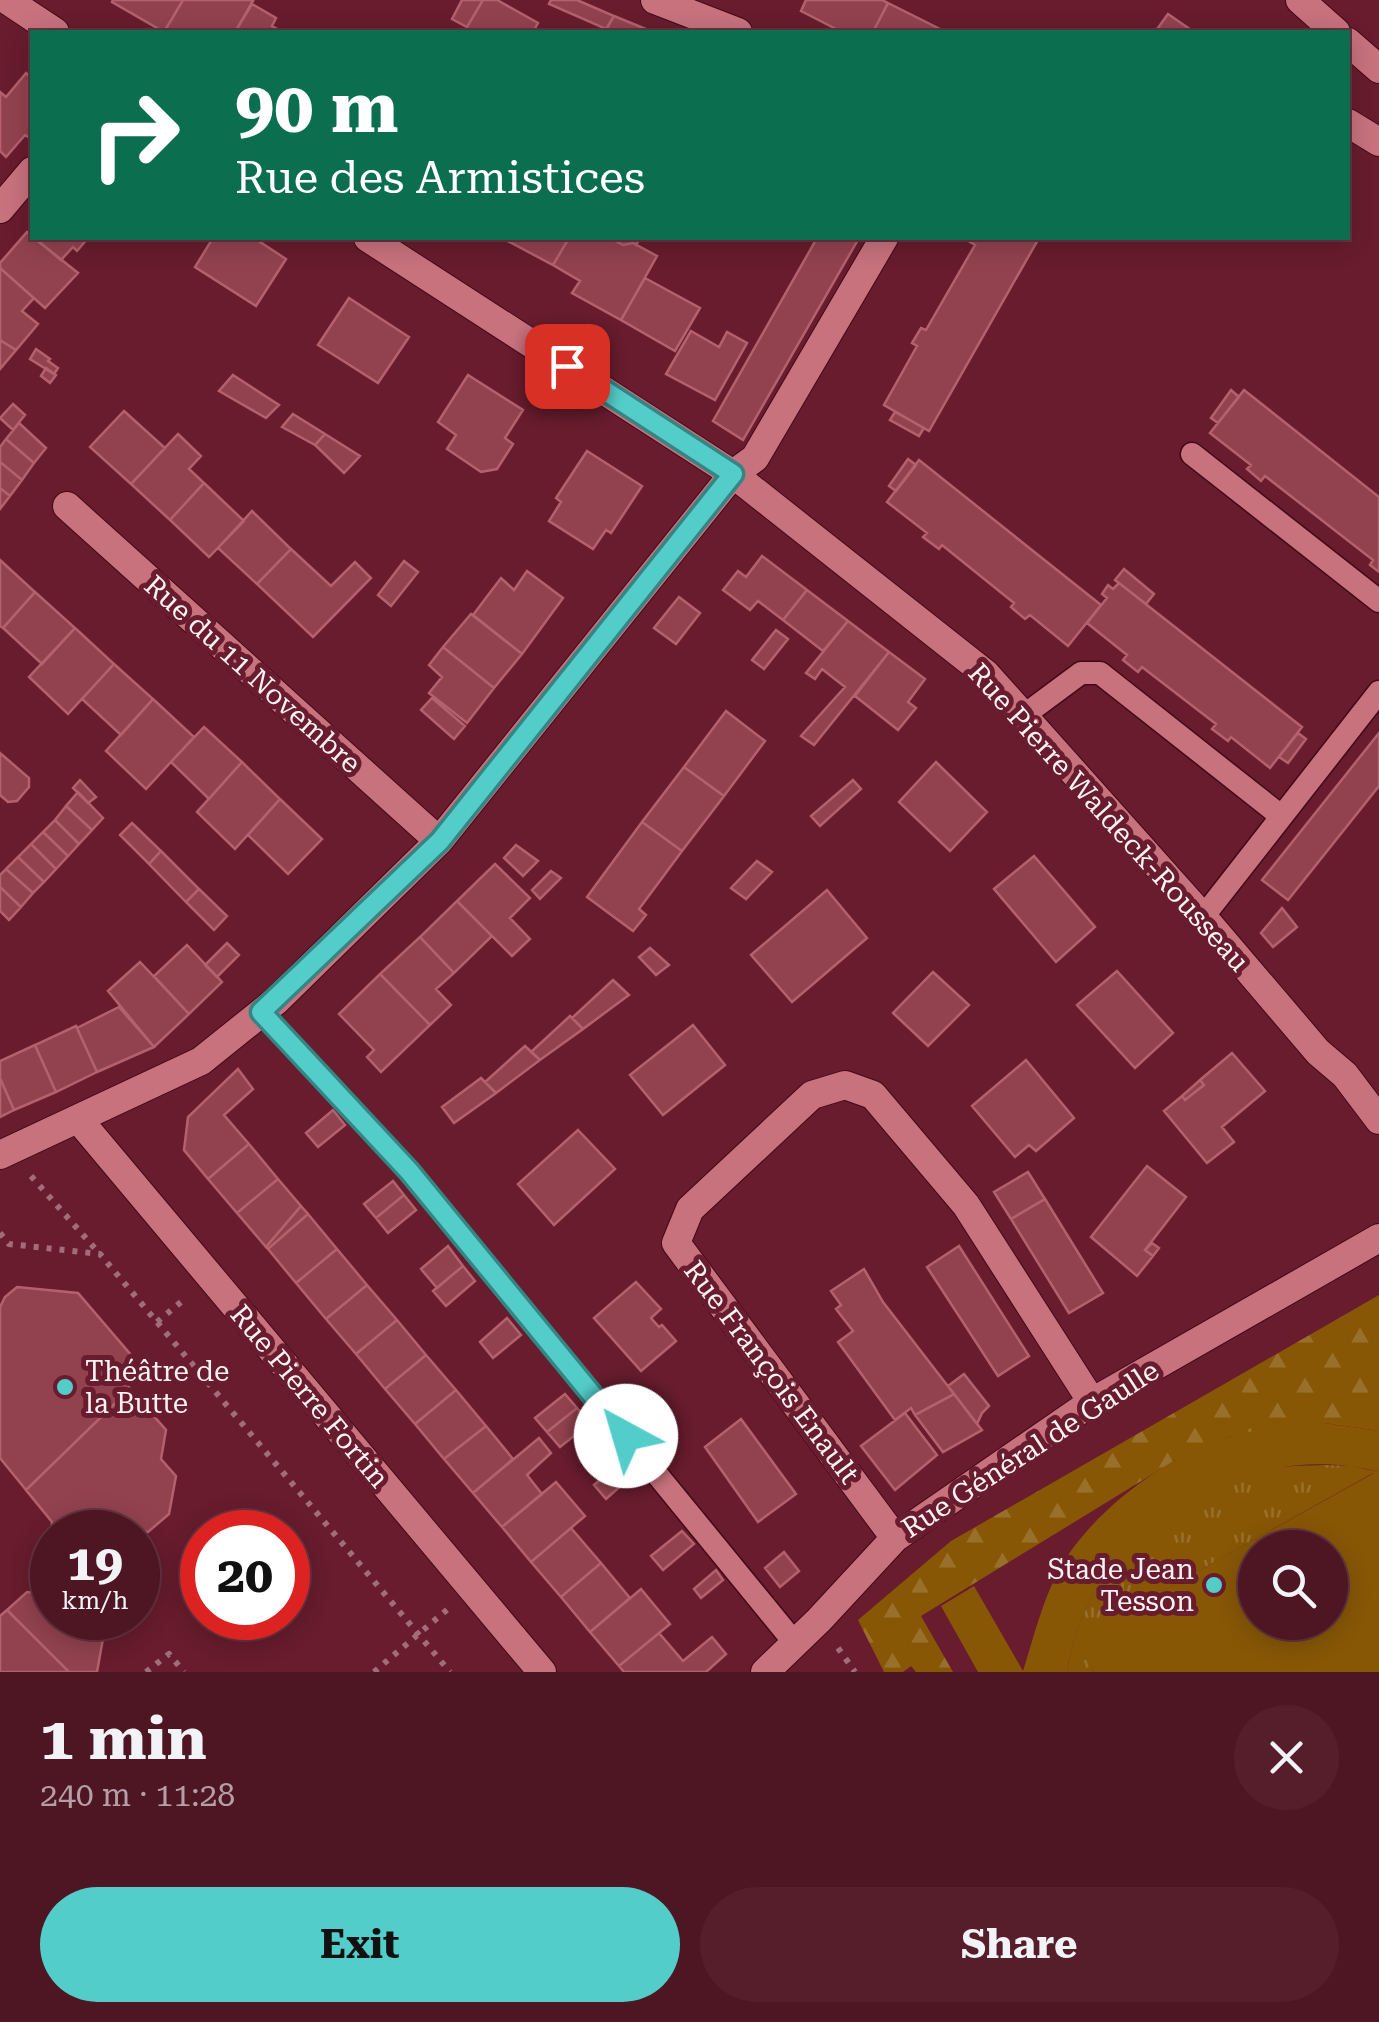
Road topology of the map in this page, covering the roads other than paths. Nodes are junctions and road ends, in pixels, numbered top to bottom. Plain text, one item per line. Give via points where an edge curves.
1 (7, 0) edge
2 (656, 0) edge
3 (1300, 0) edge
4 (51, 30) edge
5 (733, 30) edge
6 (1334, 30) edge
7 (1350, 44) edge
8 (1379, 69) edge
9 (1350, 124) edge
10 (1379, 142) edge
11 (30, 173) edge
12 (0, 209) edge
13 (371, 240) edge
14 (883, 240) edge
15 (1192, 454) dead end
16 (733, 474) junction
17 (68, 506) dead end
18 (1379, 601) edge
19 (1379, 692) edge
20 (1023, 716) junction
21 (1281, 816) junction
22 (440, 841) junction
23 (1203, 917) junction
24 (261, 1012) junction
25 (78, 1120) junction
26 (1379, 1120) edge
27 (0, 1155) edge
28 (1379, 1238) edge
29 (1092, 1402) junction
30 (895, 1538) junction
31 (794, 1642) junction
32 (542, 1672) edge
33 (765, 1672) edge

1 - 4 street
2 - 5 street
3 - 6 street
7 - 8 street
9 - 10 street
11 - 12 street
13 - 16 street, Rue Pierre Waldeck-Rousseau
14 - 16 street via 755,458
15 - 18 lane
16 - 20 street, Rue Pierre Waldeck-Rousseau via 986,674
16 - 22 street
17 - 22 street, Rue du 11 Novembre
19 - 21 lane
20 - 21 lane via 1082,674 1100,673
20 - 23 street, Rue Pierre Waldeck-Rousseau
21 - 23 lane
22 - 24 street
23 - 26 street, Rue Pierre Waldeck-Rousseau
24 - 25 street via 201,1061
24 - 31 lane via 409,1171
25 - 27 street
25 - 32 street, Rue Pierre Fortin
28 - 29 street, Rue Général de Gaulle
29 - 30 street, Rue Général de Gaulle
29 - 30 street, Rue François Enault via 966,1205 873,1094 846,1085 812,1095 690,1209 676,1243
30 - 31 street, Rue Général de Gaulle
31 - 33 street, Rue Général de Gaulle

